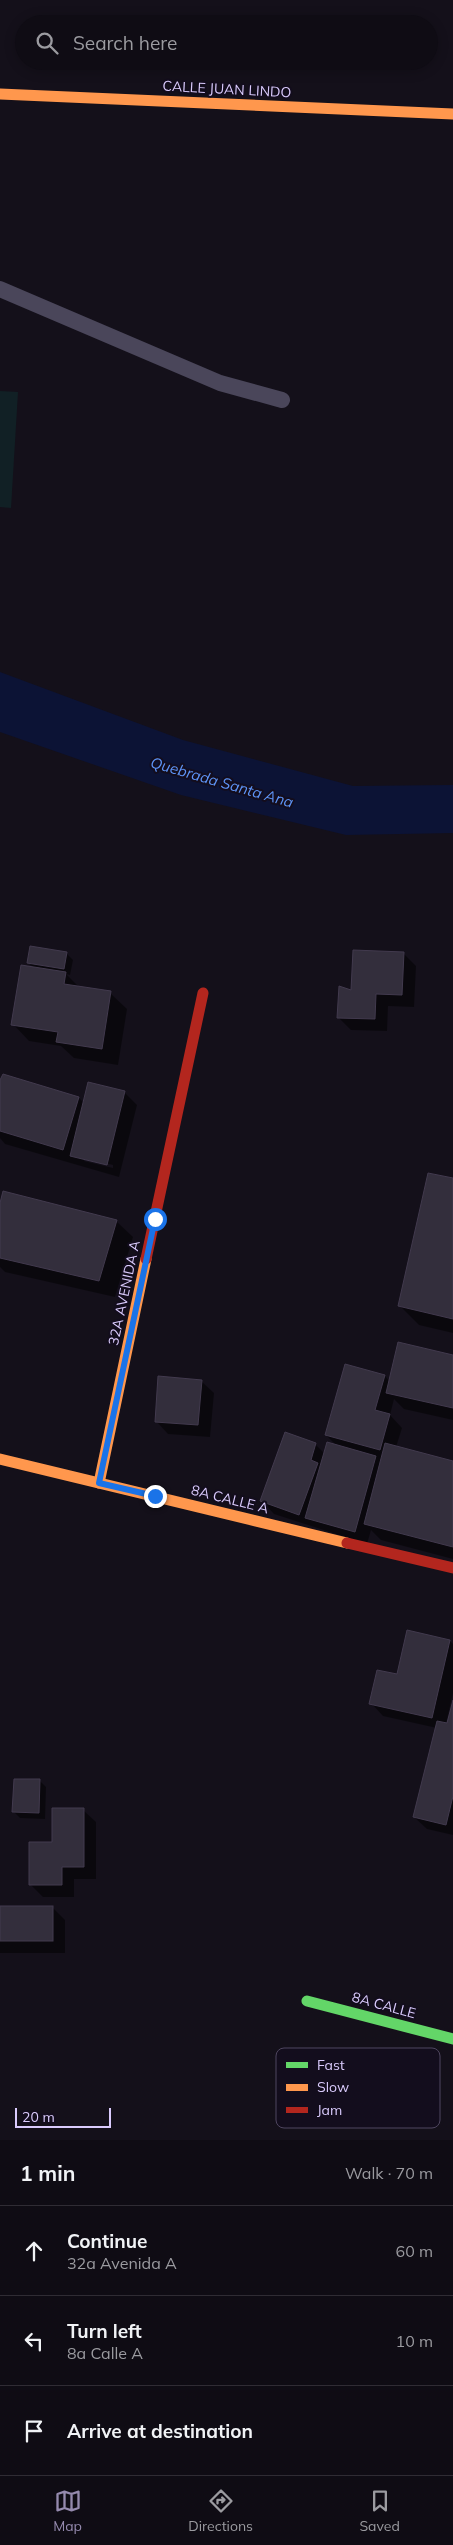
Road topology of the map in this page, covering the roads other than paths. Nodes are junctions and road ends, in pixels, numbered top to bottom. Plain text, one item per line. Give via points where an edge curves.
1 (0, 94) edge
2 (453, 114) edge
3 (0, 289) edge
4 (282, 400) dead end
5 (203, 993) dead end
6 (0, 1459) edge
7 (99, 1483) junction
8 (453, 1568) edge
9 (307, 2001) dead end
10 (453, 2039) edge

1 - 2 street, CALLE JUAN LINDO
3 - 4 lane via 220,383
5 - 7 street, 32A AVENIDA A
6 - 7 street, 8A CALLE A
7 - 8 street, 8A CALLE A
9 - 10 street, 8A CALLE

